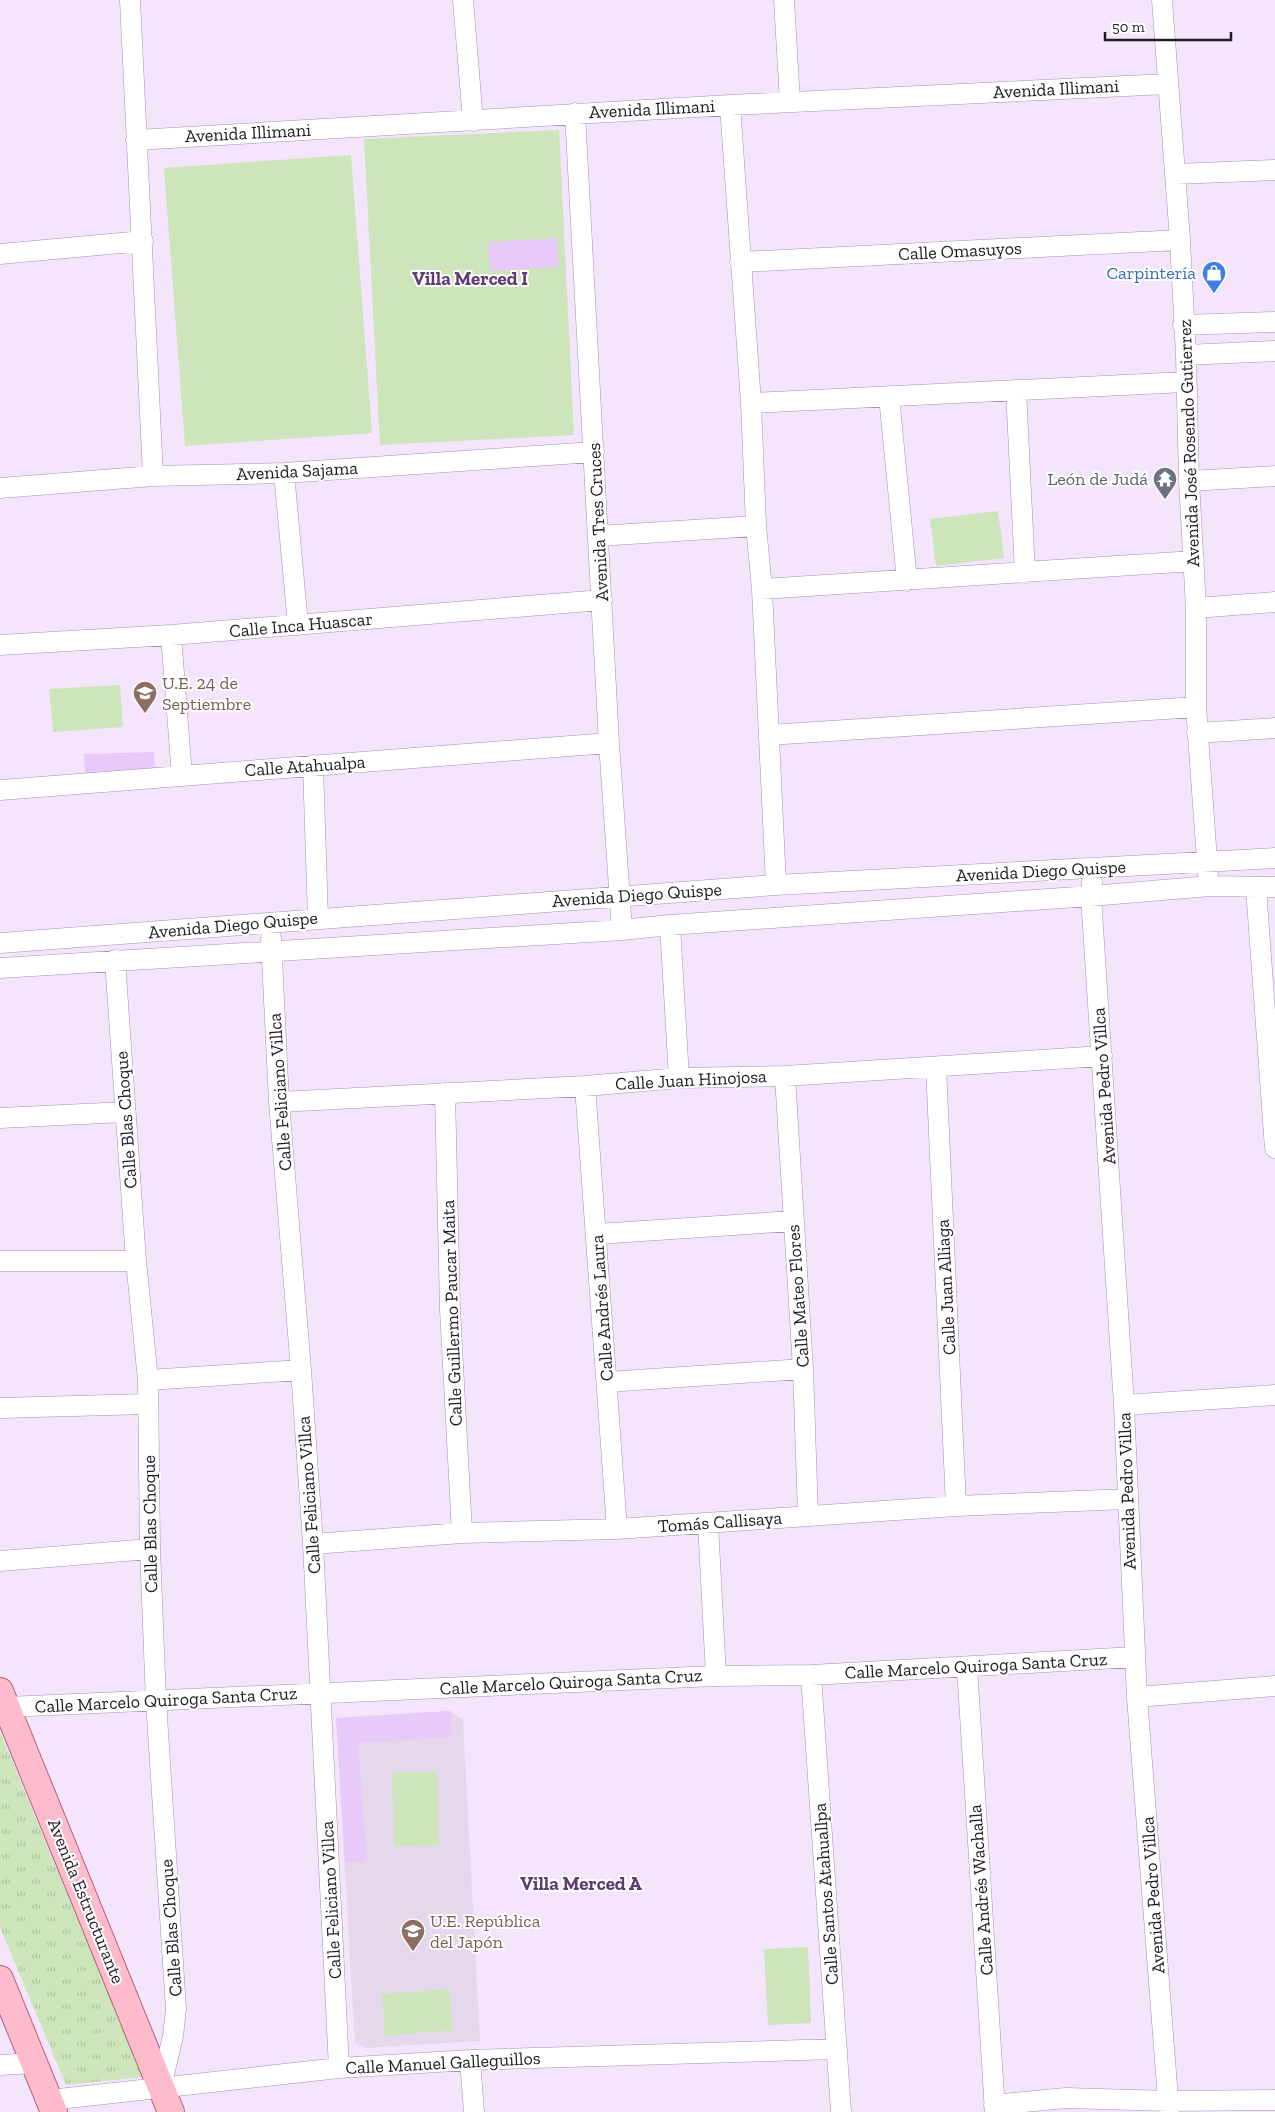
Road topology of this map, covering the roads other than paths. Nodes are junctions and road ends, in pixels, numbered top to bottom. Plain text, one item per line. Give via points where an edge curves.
1 (130, 0) edge
2 (463, 0) edge
3 (784, 0) edge
4 (1162, 0) edge
5 (1168, 84) junction
6 (790, 102) junction
7 (730, 105) junction
8 (575, 113) junction
9 (473, 121) junction
10 (136, 140) junction
11 (1275, 170) edge
12 (1175, 174) junction
13 (1180, 240) junction
14 (143, 241) junction
15 (0, 254) edge
16 (740, 262) junction
17 (1275, 322) edge
18 (1183, 325) junction
19 (1275, 351) edge
20 (1186, 355) junction
21 (1186, 382) junction
22 (1016, 390) junction
23 (889, 396) junction
24 (750, 403) junction
25 (594, 452) junction
26 (284, 473) junction
27 (153, 476) junction
28 (1275, 476) edge
29 (1188, 481) junction
30 (0, 488) edge
31 (756, 526) junction
32 (598, 536) junction
33 (1194, 561) junction
34 (1025, 573) junction
35 (908, 581) junction
36 (762, 589) junction
37 (602, 600) junction
38 (1275, 602) edge
39 (1196, 608) junction
40 (298, 625) junction
41 (171, 635) junction
42 (0, 645) edge
43 (1196, 708) junction
44 (1275, 728) edge
45 (1197, 733) junction
46 (769, 735) junction
47 (609, 743) junction
48 (313, 766) junction
49 (182, 776) junction
50 (0, 790) edge
51 (1275, 858) edge
52 (1207, 862) junction
53 (1093, 869) junction
54 (776, 885) junction
55 (1210, 886) junction
56 (1266, 887) edge
57 (619, 896) junction
58 (1091, 896) junction
59 (318, 918) junction
60 (270, 924) junction
61 (670, 925) junction
62 (622, 930) junction
63 (0, 944) edge
64 (272, 950) junction
65 (115, 960) junction
66 (0, 968) edge
67 (1102, 1056) junction
68 (936, 1067) junction
69 (785, 1076) junction
70 (679, 1078) junction
71 (585, 1086) junction
72 (445, 1093) junction
73 (279, 1102) junction
74 (125, 1112) junction
75 (0, 1118) edge
76 (1275, 1148) edge
77 (793, 1221) junction
78 (597, 1234) junction
79 (0, 1260) edge
80 (136, 1261) junction
81 (803, 1369) junction
82 (301, 1370) junction
83 (148, 1380) junction
84 (607, 1382) junction
85 (1275, 1395) edge
86 (148, 1404) junction
87 (1124, 1405) junction
88 (0, 1408) edge
89 (1127, 1499) junction
90 (956, 1506) junction
91 (808, 1515) junction
92 (708, 1523) junction
93 (617, 1529) junction
94 (462, 1533) junction
95 (313, 1544) junction
96 (150, 1549) junction
97 (0, 1561) edge
98 (1135, 1657) junction
99 (967, 1667) junction
100 (811, 1675) junction
101 (716, 1676) junction
102 (1275, 1686) edge
103 (321, 1693) junction
104 (1138, 1697) junction
105 (3, 1699) edge
106 (156, 1701) junction
107 (0, 1979) edge
108 (837, 2049) junction
109 (470, 2060) junction
110 (33, 2063) junction
111 (0, 2065) edge
112 (339, 2068) junction
113 (161, 2087) junction
114 (1275, 2100) edge
115 (52, 2106) edge
116 (1169, 2107) edge
117 (995, 2108) edge
118 (171, 2112) edge
119 (474, 2112) edge
120 (841, 2112) edge

1 - 10 street
2 - 9 street
3 - 6 street
4 - 5 street, Avenida José Rosendo Gutierrez
5 - 6 street, Avenida Illimani
5 - 12 street, Avenida José Rosendo Gutierrez
6 - 7 street, Avenida Illimani
7 - 8 street, Avenida Illimani
7 - 16 street
8 - 9 street, Avenida Illimani
8 - 25 street, Avenida Tres Cruces
9 - 10 street, Avenida Illimani
10 - 14 street
11 - 12 street
12 - 13 street, Avenida José Rosendo Gutierrez
13 - 16 street, Calle Omasuyos
13 - 18 street, Avenida José Rosendo Gutierrez
14 - 15 street
14 - 27 street
16 - 24 street
17 - 18 street
18 - 20 street, Avenida José Rosendo Gutierrez
19 - 20 street
20 - 21 street, Avenida José Rosendo Gutierrez
21 - 22 street
21 - 29 street, Avenida José Rosendo Gutierrez
22 - 23 street
22 - 34 street
23 - 24 street
23 - 35 street
24 - 31 street
25 - 26 street, Avenida Sajama
25 - 32 street, Avenida Tres Cruces
26 - 27 street, Avenida Sajama
26 - 40 street
27 - 30 street, Avenida Sajama
28 - 29 street
29 - 33 street, Avenida José Rosendo Gutierrez
31 - 32 street
31 - 36 street
32 - 37 street, Avenida Tres Cruces
33 - 34 street
33 - 39 street, Avenida José Rosendo Gutierrez
34 - 35 street
35 - 36 street
36 - 46 street
37 - 40 street, Calle Inca Huascar
37 - 47 street, Avenida Tres Cruces
38 - 39 street
39 - 43 street, Avenida José Rosendo Gutierrez
40 - 41 street, Calle Inca Huascar
41 - 42 street, Calle Inca Huascar
41 - 49 street
43 - 45 street, Avenida José Rosendo Gutierrez
43 - 46 street
44 - 45 street
45 - 52 street, Avenida José Rosendo Gutierrez
46 - 54 street
47 - 48 street, Calle Atahualpa
47 - 57 street, Avenida Tres Cruces
48 - 49 street, Calle Atahualpa
48 - 59 street
49 - 50 street, Calle Atahualpa
51 - 52 street, Avenida Diego Quispe
52 - 53 street, Avenida Diego Quispe
52 - 55 street, Avenida José Rosendo Gutierrez
53 - 54 street, Avenida Diego Quispe
53 - 58 street, Avenida Pedro Villca
54 - 57 street, Avenida Diego Quispe
55 - 56 street, Avenida Diego Quispe
55 - 58 street, Avenida Diego Quispe
56 - 76 street
57 - 59 street, Avenida Diego Quispe
57 - 62 street, Avenida Tres Cruces
58 - 61 street, Avenida Diego Quispe
58 - 67 street, Avenida Pedro Villca
59 - 60 street, Avenida Diego Quispe
60 - 63 street, Avenida Diego Quispe
60 - 64 street, Calle Feliciano Villca
61 - 62 street, Avenida Diego Quispe
61 - 70 street
62 - 64 street, Avenida Diego Quispe
64 - 65 street, Avenida Diego Quispe
64 - 73 street, Calle Feliciano Villca
65 - 66 street, Avenida Diego Quispe
65 - 74 street, Calle Blas Choque
67 - 68 street, Calle Juan Hinojosa
67 - 87 street, Avenida Pedro Villca
68 - 69 street, Calle Juan Hinojosa
68 - 90 street, Calle Juan Alliaga
69 - 70 street, Calle Juan Hinojosa
69 - 77 street, Calle Mateo Flores
70 - 71 street, Calle Juan Hinojosa
71 - 72 street, Calle Juan Hinojosa
71 - 78 street, Calle Andrés Laura
72 - 73 street, Calle Juan Hinojosa
72 - 94 street, Calle Guillermo Paucar Maita via 450,1309
73 - 82 street, Calle Feliciano Villca
74 - 75 street
74 - 80 street, Calle Blas Choque
77 - 78 street
77 - 81 street, Calle Mateo Flores
78 - 84 street, Calle Andrés Laura
79 - 80 street
80 - 83 street, Calle Blas Choque
81 - 84 street
81 - 91 street, Calle Mateo Flores
82 - 83 street
82 - 95 street, Calle Feliciano Villca
83 - 86 street, Calle Blas Choque
84 - 93 street, Calle Andrés Laura
85 - 87 street
86 - 88 street
86 - 96 street, Calle Blas Choque
87 - 89 street, Avenida Pedro Villca
89 - 90 street, Tomás Callisaya
89 - 98 street, Avenida Pedro Villca
90 - 91 street, Tomás Callisaya
91 - 92 street, Tomás Callisaya
92 - 93 street, Tomás Callisaya
92 - 101 street
93 - 94 street, Tomás Callisaya
94 - 95 street, Tomás Callisaya
95 - 103 street, Calle Feliciano Villca
96 - 97 street
96 - 106 street, Calle Blas Choque
98 - 99 street, Calle Marcelo Quiroga Santa Cruz
98 - 104 street, Avenida Pedro Villca
99 - 100 street, Calle Marcelo Quiroga Santa Cruz
99 - 117 street, Calle Andrés Wachalla
100 - 101 street, Calle Marcelo Quiroga Santa Cruz
100 - 108 street, Calle Santos Atahuallpa
101 - 103 street, Calle Marcelo Quiroga Santa Cruz
102 - 104 street
103 - 106 street, Calle Marcelo Quiroga Santa Cruz
103 - 112 street, Calle Feliciano Villca
104 - 116 street, Avenida Pedro Villca
105 - 106 street, Calle Marcelo Quiroga Santa Cruz
105 - 113 main road, Avenida Estructurante
106 - 113 street, Calle Blas Choque via 176,2009
107 - 110 main road
108 - 109 street, Calle Manuel Galleguillos
108 - 120 street, Calle Santos Atahuallpa
109 - 112 street, Calle Manuel Galleguillos
109 - 119 street
110 - 111 street
110 - 115 main road
112 - 113 street, Calle Manuel Galleguillos
113 - 115 street, Calle Manuel Galleguillos
113 - 118 main road, Avenida Estructurante
114 - 116 street
116 - 117 street via 1066,2098

